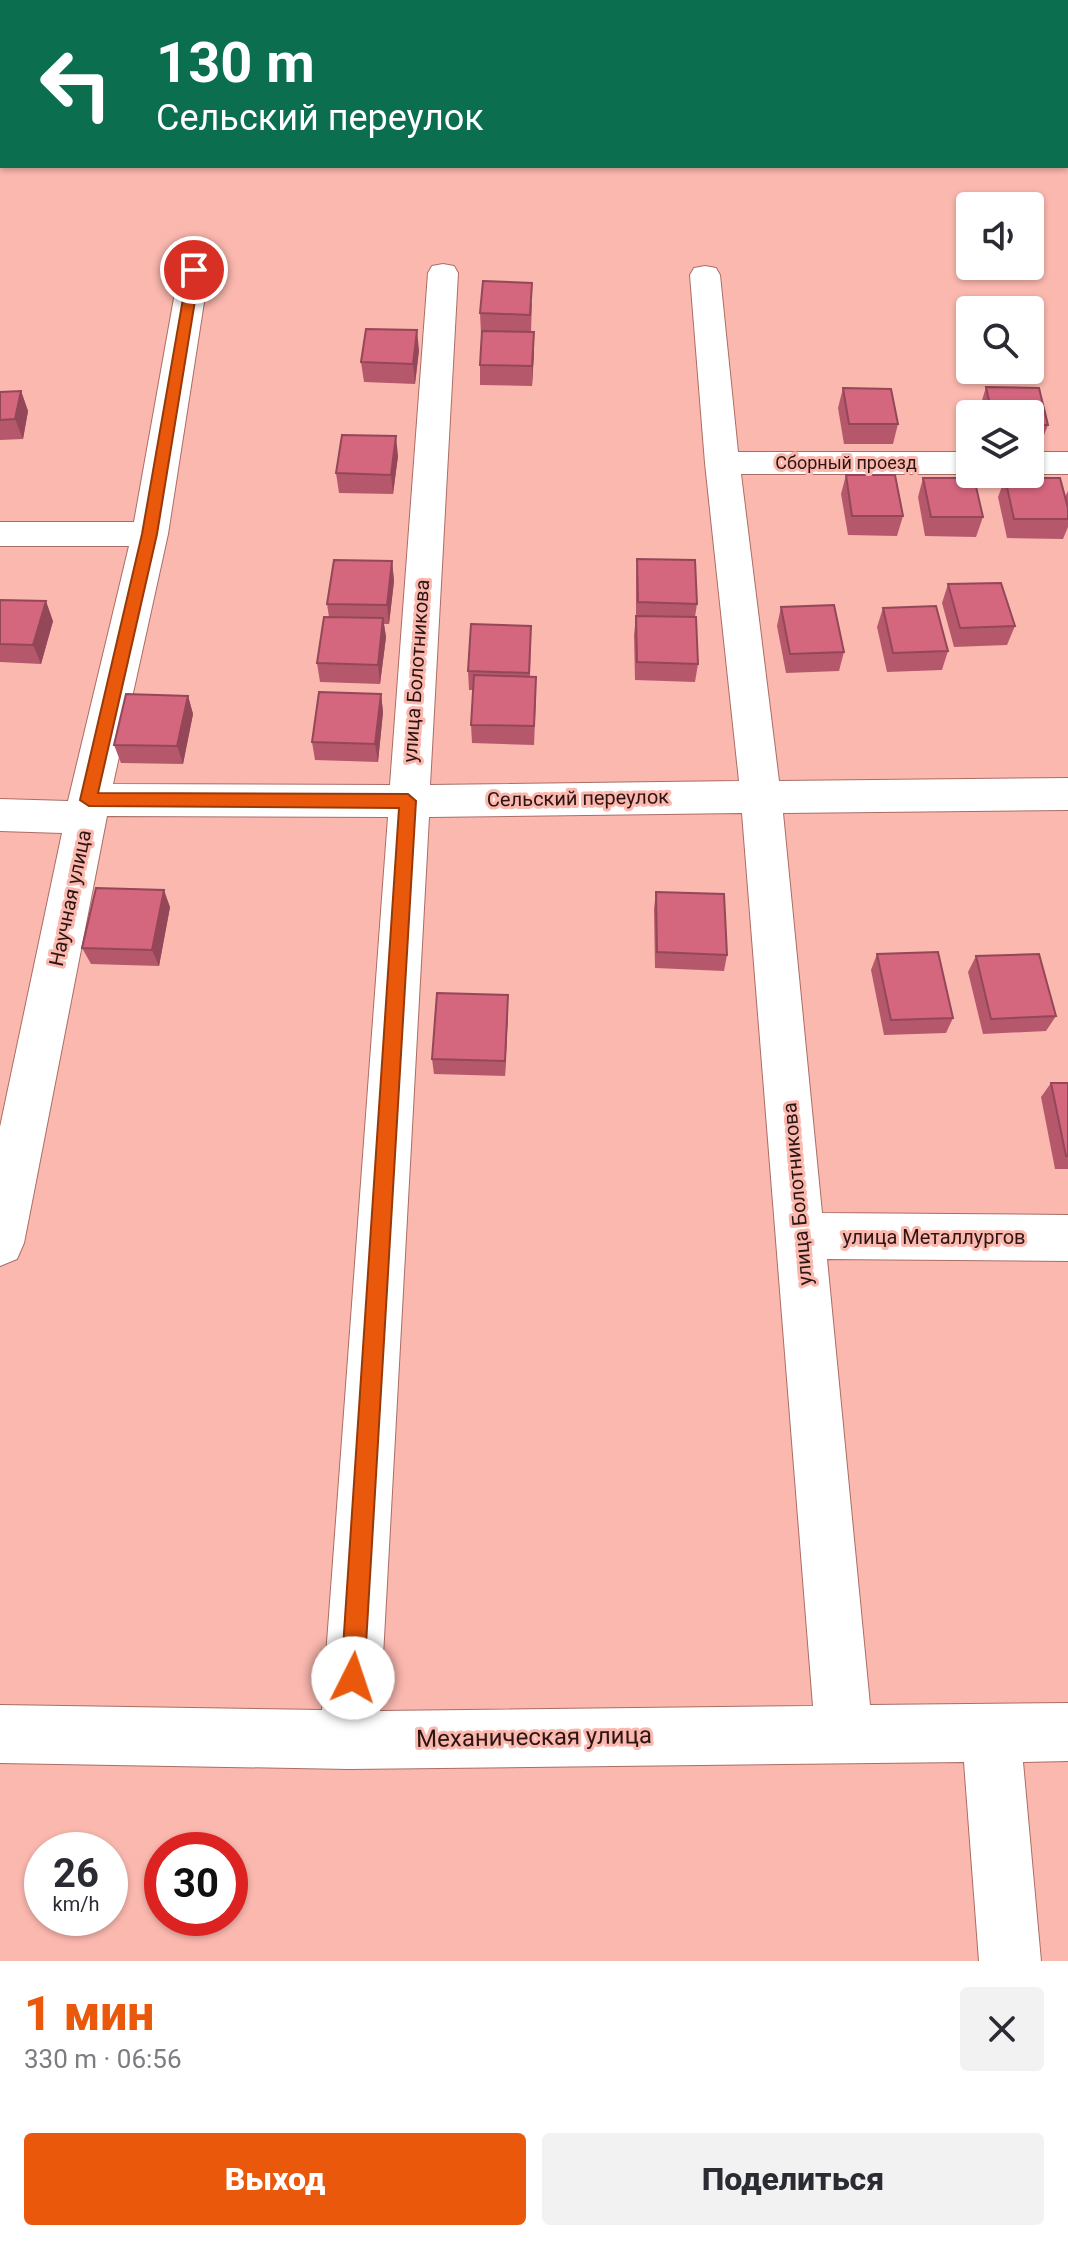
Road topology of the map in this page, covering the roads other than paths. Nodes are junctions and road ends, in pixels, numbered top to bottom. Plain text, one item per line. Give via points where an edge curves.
1 (194, 270) dead end
2 (443, 273) dead end
3 (705, 275) dead end
4 (722, 463) junction
5 (956, 463) edge
6 (1044, 463) edge
7 (1068, 463) edge
8 (0, 534) edge
9 (150, 534) junction
10 (1068, 794) edge
11 (761, 796) junction
12 (408, 801) junction
13 (88, 809) junction
14 (0, 815) edge
15 (801, 1236) junction
16 (1068, 1238) edge
17 (0, 1243) edge
18 (844, 1732) junction
19 (991, 1732) junction
20 (1068, 1732) edge
21 (0, 1734) edge
22 (349, 1740) junction
23 (1010, 1961) edge

1 - 9 street, Научная улица
2 - 12 street, улица Болотникова
3 - 4 street, улица Болотникова
4 - 5 street, Сборный проезд
4 - 11 street, улица Болотникова
6 - 7 street
8 - 9 street
9 - 13 street, Научная улица
10 - 11 street, Сельский переулок
11 - 12 street, Сельский переулок
11 - 15 street, улица Болотникова
12 - 13 street, Сельский переулок
12 - 22 street, улица Болотникова
13 - 14 street, Сельский переулок
13 - 17 street, Научная улица
15 - 16 street, улица Металлургов
15 - 18 street, улица Болотникова
18 - 19 street, Механическая улица
18 - 22 street, Механическая улица
19 - 20 street, Механическая улица
19 - 23 street
21 - 22 street, Механическая улица

